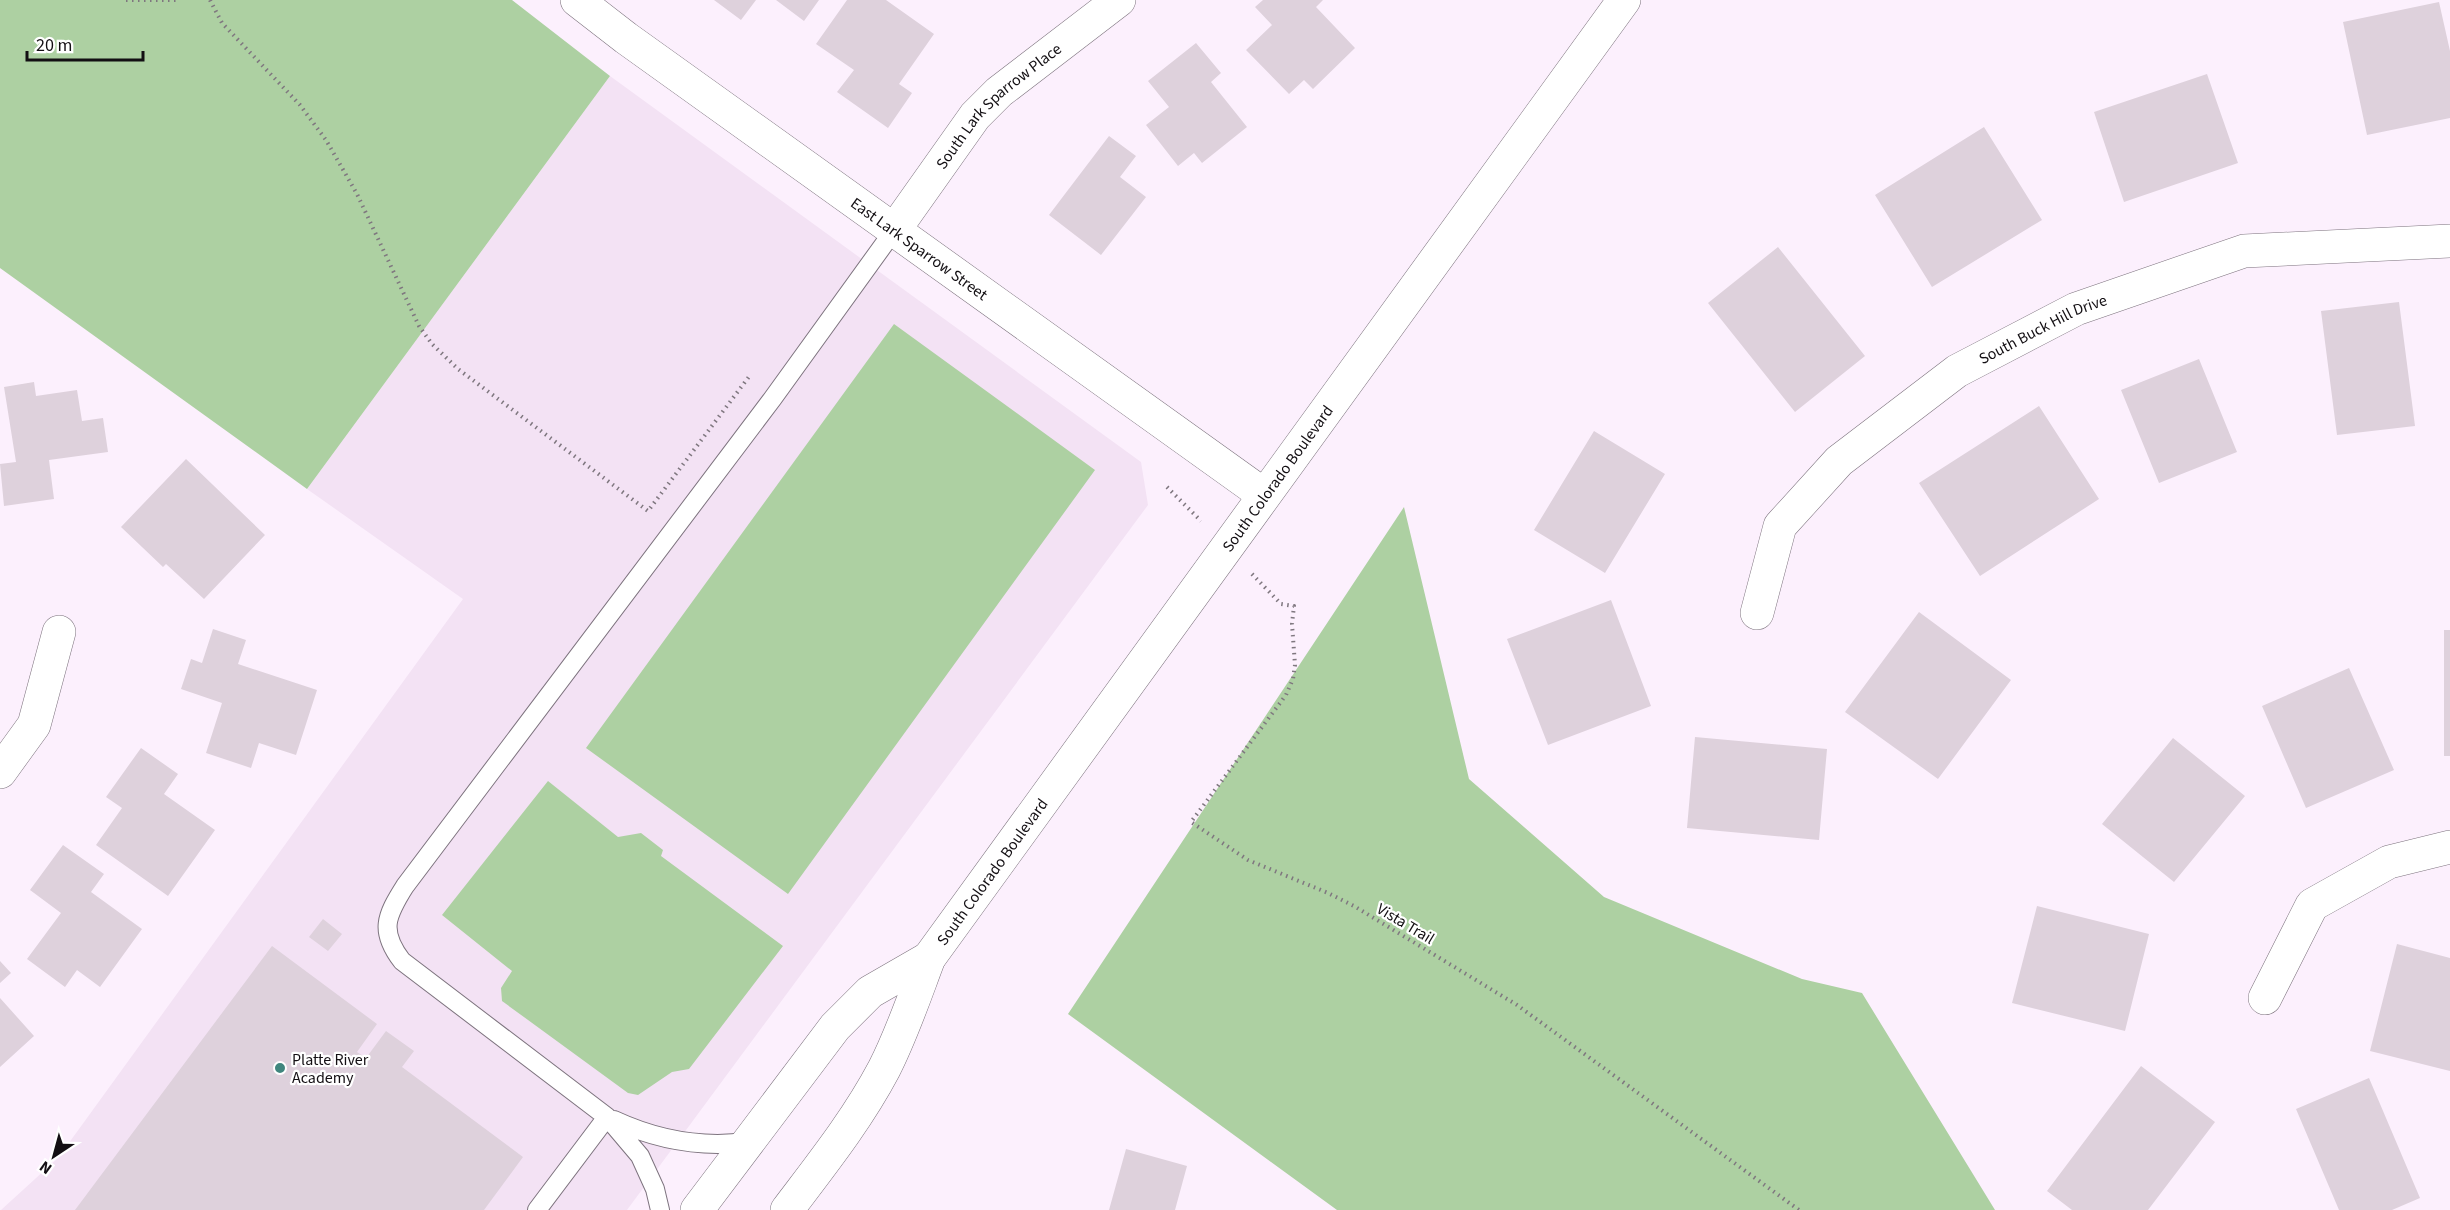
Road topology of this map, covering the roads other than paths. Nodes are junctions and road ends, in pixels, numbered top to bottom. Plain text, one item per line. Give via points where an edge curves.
1 (577, 0) edge
2 (1119, 0) edge
3 (1624, 0) edge
4 (895, 229) junction
5 (2450, 241) edge
6 (1264, 495) junction
7 (1757, 613) dead end
8 (59, 632) dead end
9 (0, 772) edge
10 (2450, 847) edge
11 (929, 958) junction
12 (2265, 998) dead end
13 (607, 1117) junction
14 (747, 1142) junction
15 (537, 1210) edge
16 (660, 1210) edge
17 (697, 1210) edge
18 (787, 1210) edge

1 - 4 street, East Lark Sparrow Street
2 - 4 street, South Lark Sparrow Place via 983,108 953,144
3 - 6 street, South Colorado Boulevard
4 - 6 street, East Lark Sparrow Street
4 - 13 lane via 773,398 405,886 388,917 388,941 402,961
5 - 7 street, South Buck Hill Drive via 2244,251 2076,309 1957,371 1839,461 1780,526
6 - 11 street, South Colorado Boulevard
8 - 9 street via 34,725
10 - 12 street via 2389,862 2312,905
11 - 14 street, South Colorado Boulevard via 884,983 852,1008
11 - 18 street, South Colorado Boulevard via 883,1071 858,1113
13 - 14 lane via 634,1129 687,1143
13 - 15 lane
13 - 16 lane via 640,1156
14 - 17 street, South Colorado Boulevard

